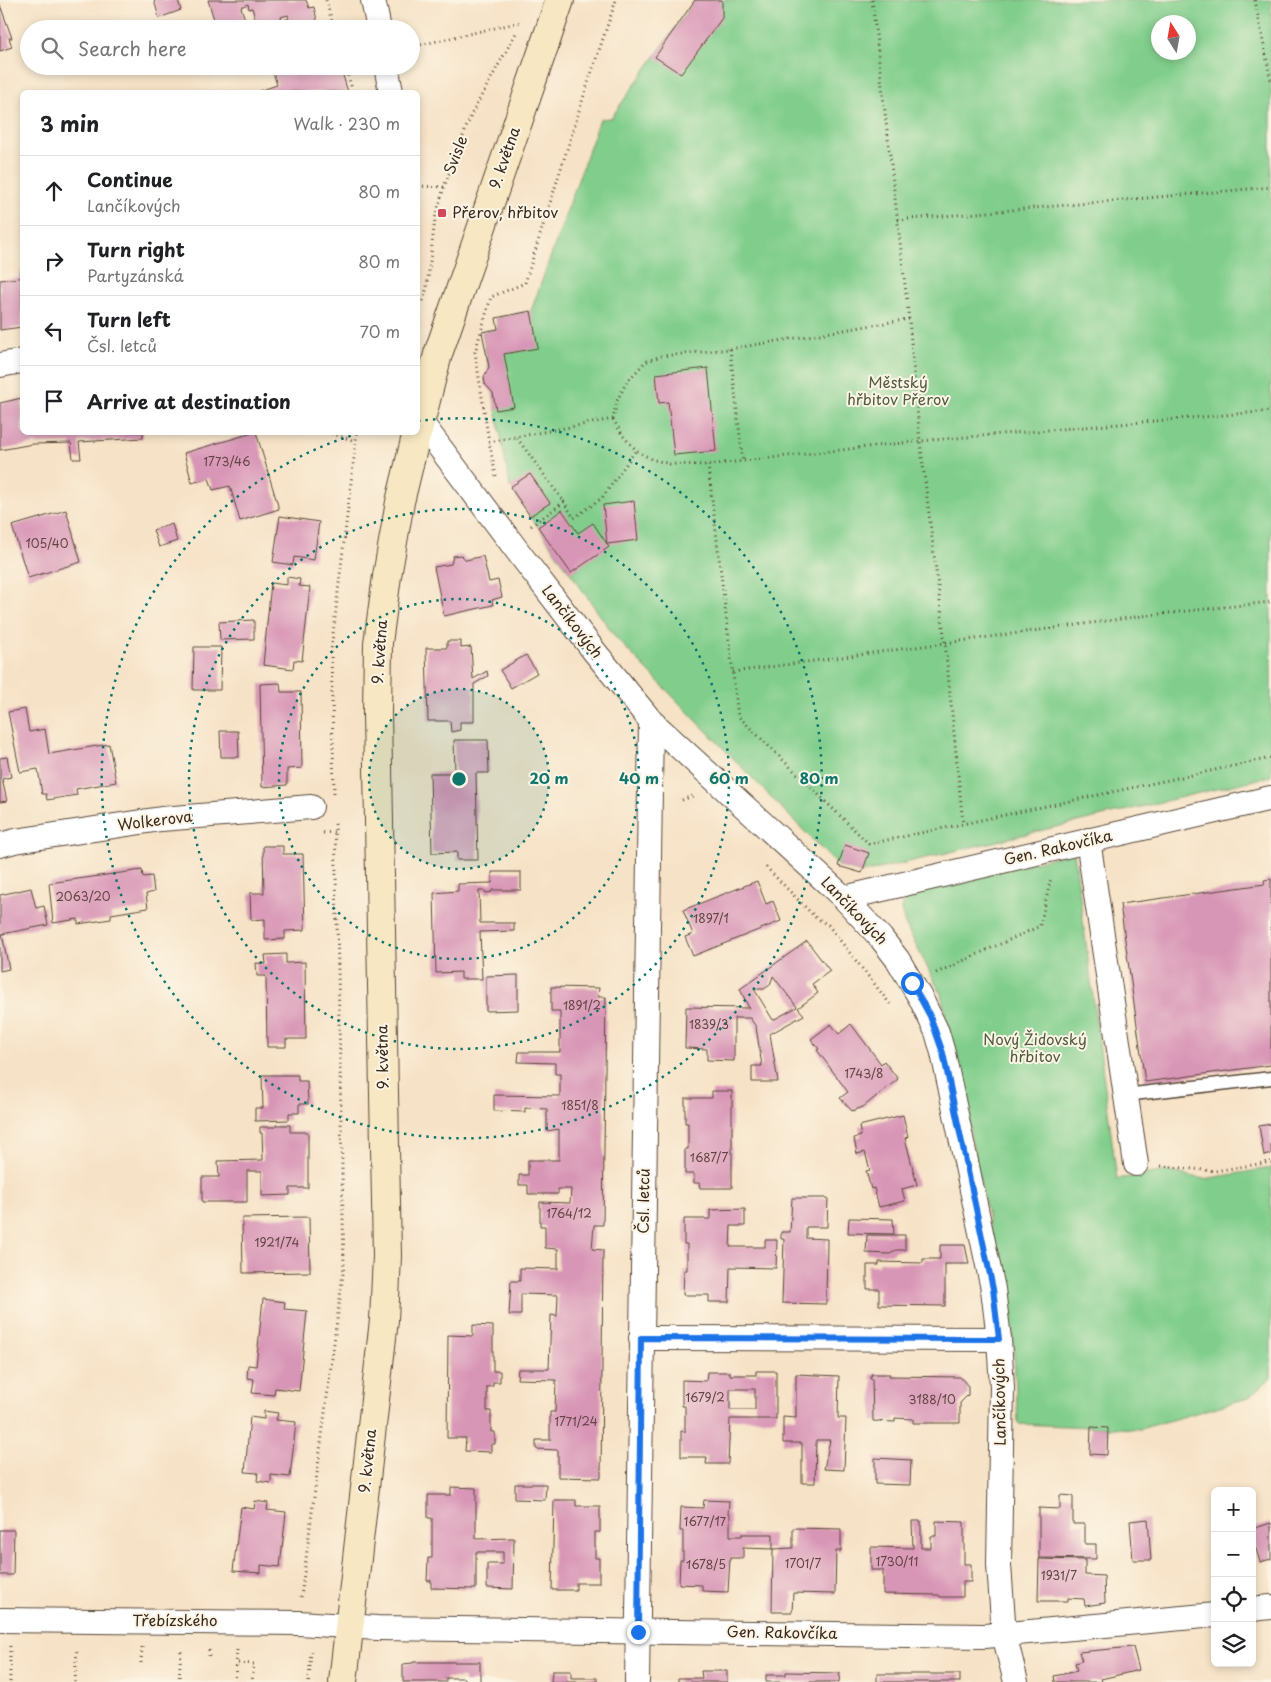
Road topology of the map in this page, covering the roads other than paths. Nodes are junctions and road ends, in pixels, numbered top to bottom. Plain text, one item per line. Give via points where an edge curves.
1 (373, 0) edge
2 (560, 0) edge
3 (377, 20) edge
4 (388, 75) edge
5 (392, 90) edge
6 (20, 361) edge
7 (0, 365) edge
8 (420, 421) edge
9 (420, 430) edge
10 (416, 435) edge
11 (651, 721) junction
12 (1271, 798) edge
13 (311, 808) dead end
14 (1088, 840) junction
15 (0, 845) edge
16 (844, 898) junction
17 (1271, 1078) edge
18 (1125, 1095) junction
19 (1136, 1164) road end
20 (641, 1338) junction
21 (999, 1339) junction
22 (1271, 1607) edge
23 (1256, 1609) edge
24 (1211, 1615) edge
25 (349, 1626) junction
26 (5, 1630) edge
27 (638, 1632) junction
28 (1004, 1634) junction
29 (343, 1682) edge
30 (637, 1682) edge
31 (1016, 1682) edge

1 - 3 street
2 - 8 main road, 9. května via 438,354
4 - 5 street
6 - 7 street
9 - 11 street, Lančíkových
10 - 25 main road, 9. května via 400,502 378,643 387,1256 384,1320
11 - 16 street, Lančíkových
11 - 20 street, Čsl. letců
12 - 14 street, Gen. Rakovčíka
13 - 15 street, Wolkerova via 162,819
14 - 16 street, Gen. Rakovčíka
14 - 18 street
16 - 21 street, Lančíkových via 864,917 898,960 937,1032 993,1289
17 - 18 lane
18 - 19 street
20 - 21 street
20 - 27 street, Čsl. letců
21 - 28 street, Lančíkových via 1002,1387 999,1565
22 - 23 street
24 - 28 street, Gen. Rakovčíka
25 - 26 street, Třebízského via 299,1622
25 - 27 street, Gen. Rakovčíka
25 - 29 main road, 9. května
27 - 28 street, Gen. Rakovčíka
27 - 30 street, Čsl. letců
28 - 31 street, Lančíkových

